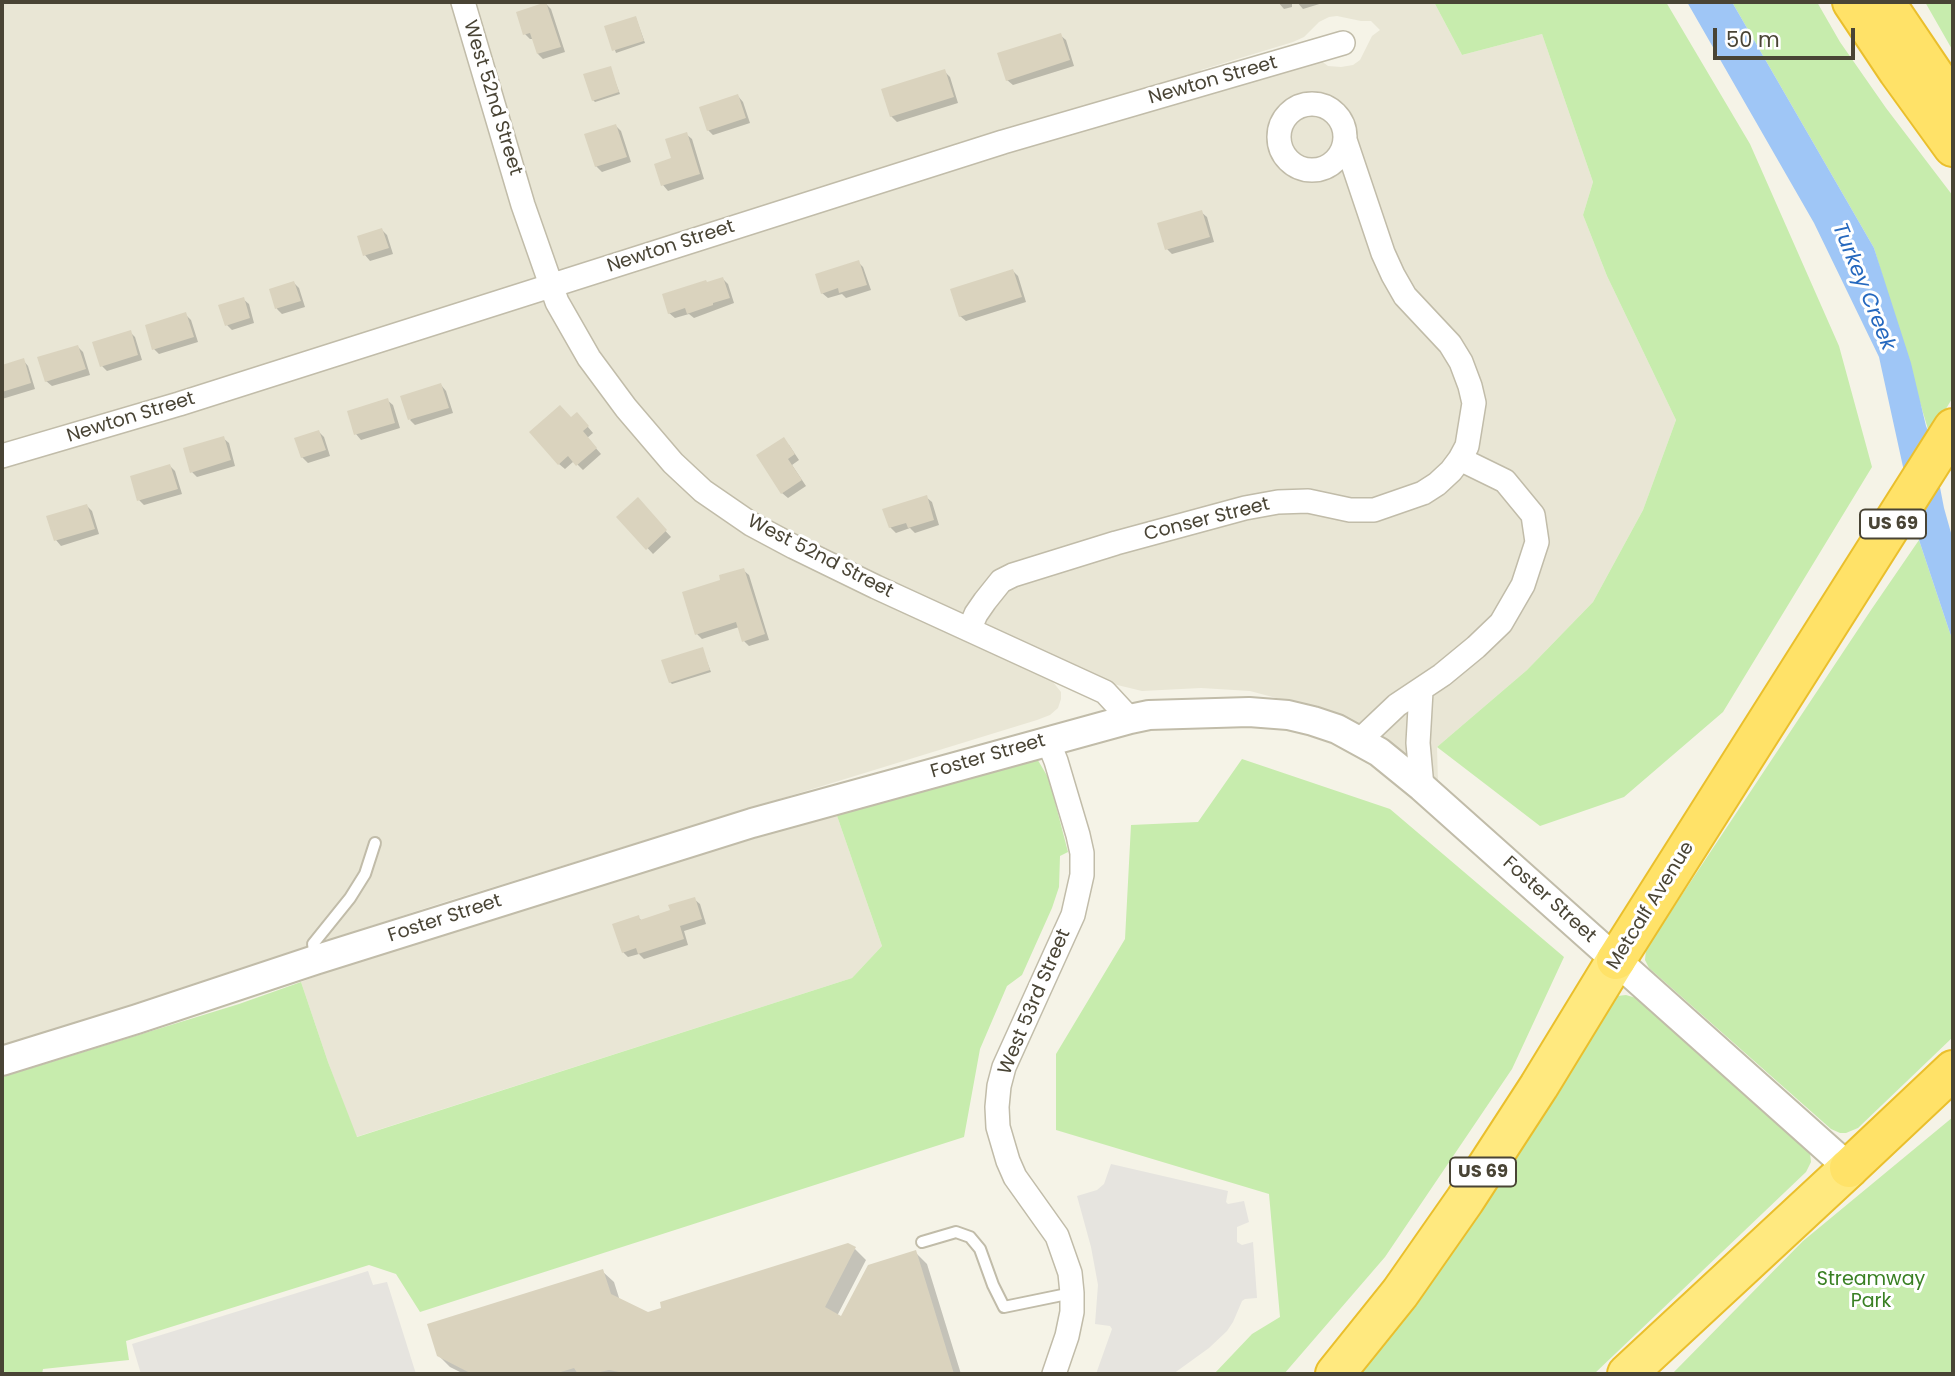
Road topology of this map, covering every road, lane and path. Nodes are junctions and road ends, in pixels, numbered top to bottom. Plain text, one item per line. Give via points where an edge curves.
1 (463, 2) edge
2 (1852, 2) edge
3 (1885, 2) edge
4 (1343, 43) dead end
5 (1953, 103) edge
6 (1345, 140) dead end
7 (1953, 147) edge
8 (550, 286) junction
9 (1953, 428) edge
10 (2, 456) edge
11 (1460, 459) junction
12 (970, 628) junction
13 (1421, 691) junction
14 (1130, 719) junction
15 (1048, 741) junction
16 (1359, 741) junction
17 (1422, 787) junction
18 (375, 843) dead end
19 (315, 960) junction
20 (1616, 960) junction
21 (2, 1061) edge
22 (1953, 1070) edge
23 (1849, 1168) junction
24 (922, 1242) dead end
25 (1072, 1293) junction
26 (1054, 1374) edge
27 (1335, 1374) edge
28 (1627, 1374) edge

1 - 8 street, West 52nd Street
2 - 7 highway
3 - 5 highway
4 - 8 street, Newton Street via 1003,142
6 - 11 street, Conser Street via 1393,275 1405,296 1450,344 1470,386 1474,403
8 - 10 street, Newton Street
8 - 12 street, West 52nd Street via 589,358 626,408 703,491 794,547
9 - 20 highway, Metcalf Avenue / US 69
11 - 12 street, Conser Street via 1423,494 1374,510 1278,502 1013,575 1001,581
11 - 13 street via 1505,481 1533,516 1537,542 1523,585 1501,624
12 - 14 street, West 52nd Street via 1105,692
13 - 16 street via 1397,705
13 - 17 street via 1418,743
14 - 15 street, Foster Street
14 - 16 street, Foster Street via 1249,712 1288,715 1337,729
15 - 19 street, Foster Street via 752,823
15 - 25 street, West 53rd Street via 1078,835 1082,875 1073,915 1004,1067 997,1107 1008,1161 1057,1236
16 - 17 street, Foster Street
17 - 20 street, Foster Street
18 - 19 lane via 365,874 313,944
19 - 21 street, Foster Street
20 - 23 street, Foster Street
20 - 27 highway, Metcalf Avenue / US 69 via 1465,1200 1400,1293
22 - 23 highway
23 - 28 highway
24 - 25 lane via 956,1232 970,1237 980,1249 1004,1307
25 - 26 street, West 53rd Street via 1067,1336

